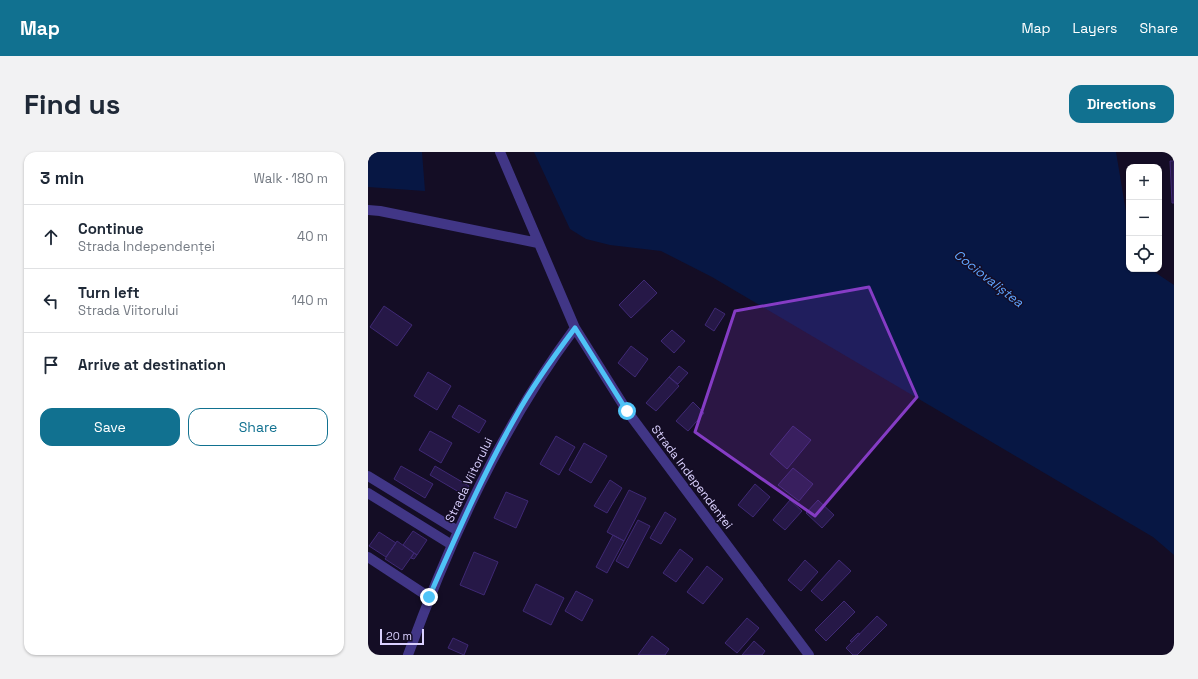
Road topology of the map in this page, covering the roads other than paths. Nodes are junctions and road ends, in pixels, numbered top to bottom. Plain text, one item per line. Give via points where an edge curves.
1 (500, 152) edge
2 (368, 210) edge
3 (538, 243) junction
4 (575, 328) junction
5 (368, 476) edge
6 (368, 493) edge
7 (458, 531) junction
8 (452, 545) junction
9 (368, 556) edge
10 (429, 597) junction
11 (408, 655) edge
12 (809, 655) edge

1 - 3 street, Strada Independenței
2 - 3 street
3 - 4 street, Strada Independenței
4 - 7 street, Strada Viitorului via 543,371 515,416
4 - 12 street, Strada Independenței via 627,411
5 - 7 street
6 - 8 street
7 - 8 street, Strada Viitorului
8 - 10 street, Strada Viitorului
9 - 10 street
10 - 11 street, Strada Viitorului

